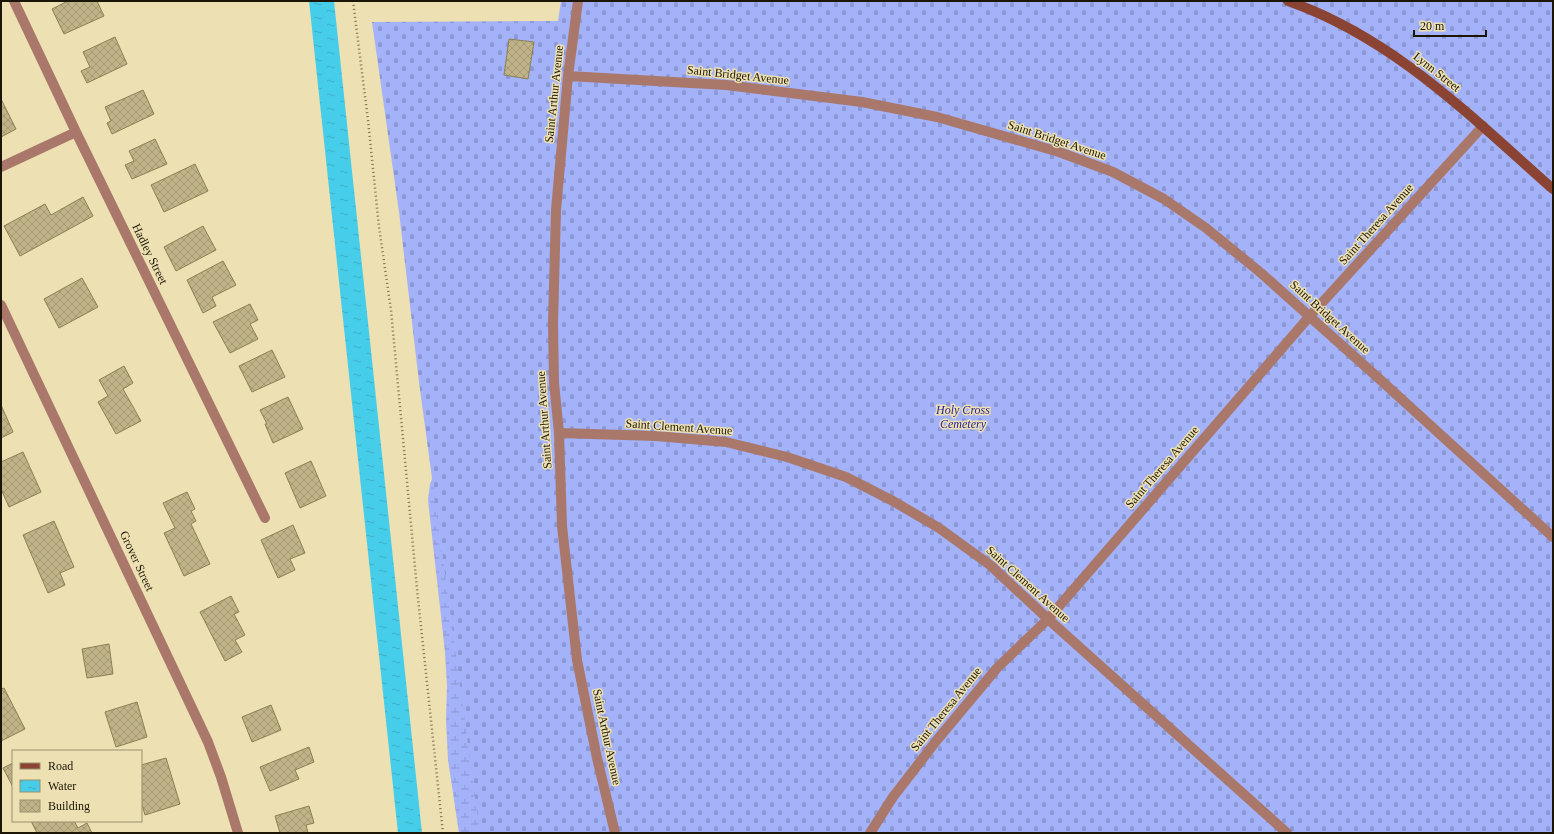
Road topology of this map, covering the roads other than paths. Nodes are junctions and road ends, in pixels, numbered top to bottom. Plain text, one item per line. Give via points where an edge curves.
1 (14, 1) edge
2 (578, 1) edge
3 (1288, 1) edge
4 (568, 76) junction
5 (1483, 126) junction
6 (76, 132) junction
7 (1, 167) edge
8 (1553, 189) edge
9 (1, 305) edge
10 (1309, 317) junction
11 (559, 433) junction
12 (265, 518) dead end
13 (1553, 537) edge
14 (1048, 619) junction
15 (238, 833) edge
16 (615, 833) edge
17 (870, 833) edge
18 (1287, 833) edge

1 - 6 street, Hadley Street
2 - 4 street, Saint Arthur Avenue
3 - 5 main road, Lynn Street via 1341,24 1394,55
4 - 10 street, Saint Bridget Avenue via 726,85 862,102 937,118 1059,152 1113,172 1164,199 1206,228
4 - 11 street, Saint Arthur Avenue via 556,210 553,324 554,383
5 - 8 main road, Lynn Street
5 - 10 street, Saint Theresa Avenue
6 - 7 street
6 - 12 street, Hadley Street
9 - 15 street, Grover Street via 208,742
10 - 13 street, Saint Bridget Avenue
10 - 14 street, Saint Theresa Avenue
11 - 14 street, Saint Clement Avenue via 656,436 726,442 787,457 846,477 939,528 990,565
11 - 16 street, Saint Arthur Avenue via 562,526 577,660
14 - 17 street, Saint Theresa Avenue via 997,668 937,740 893,797
14 - 18 street, Saint Clement Avenue

